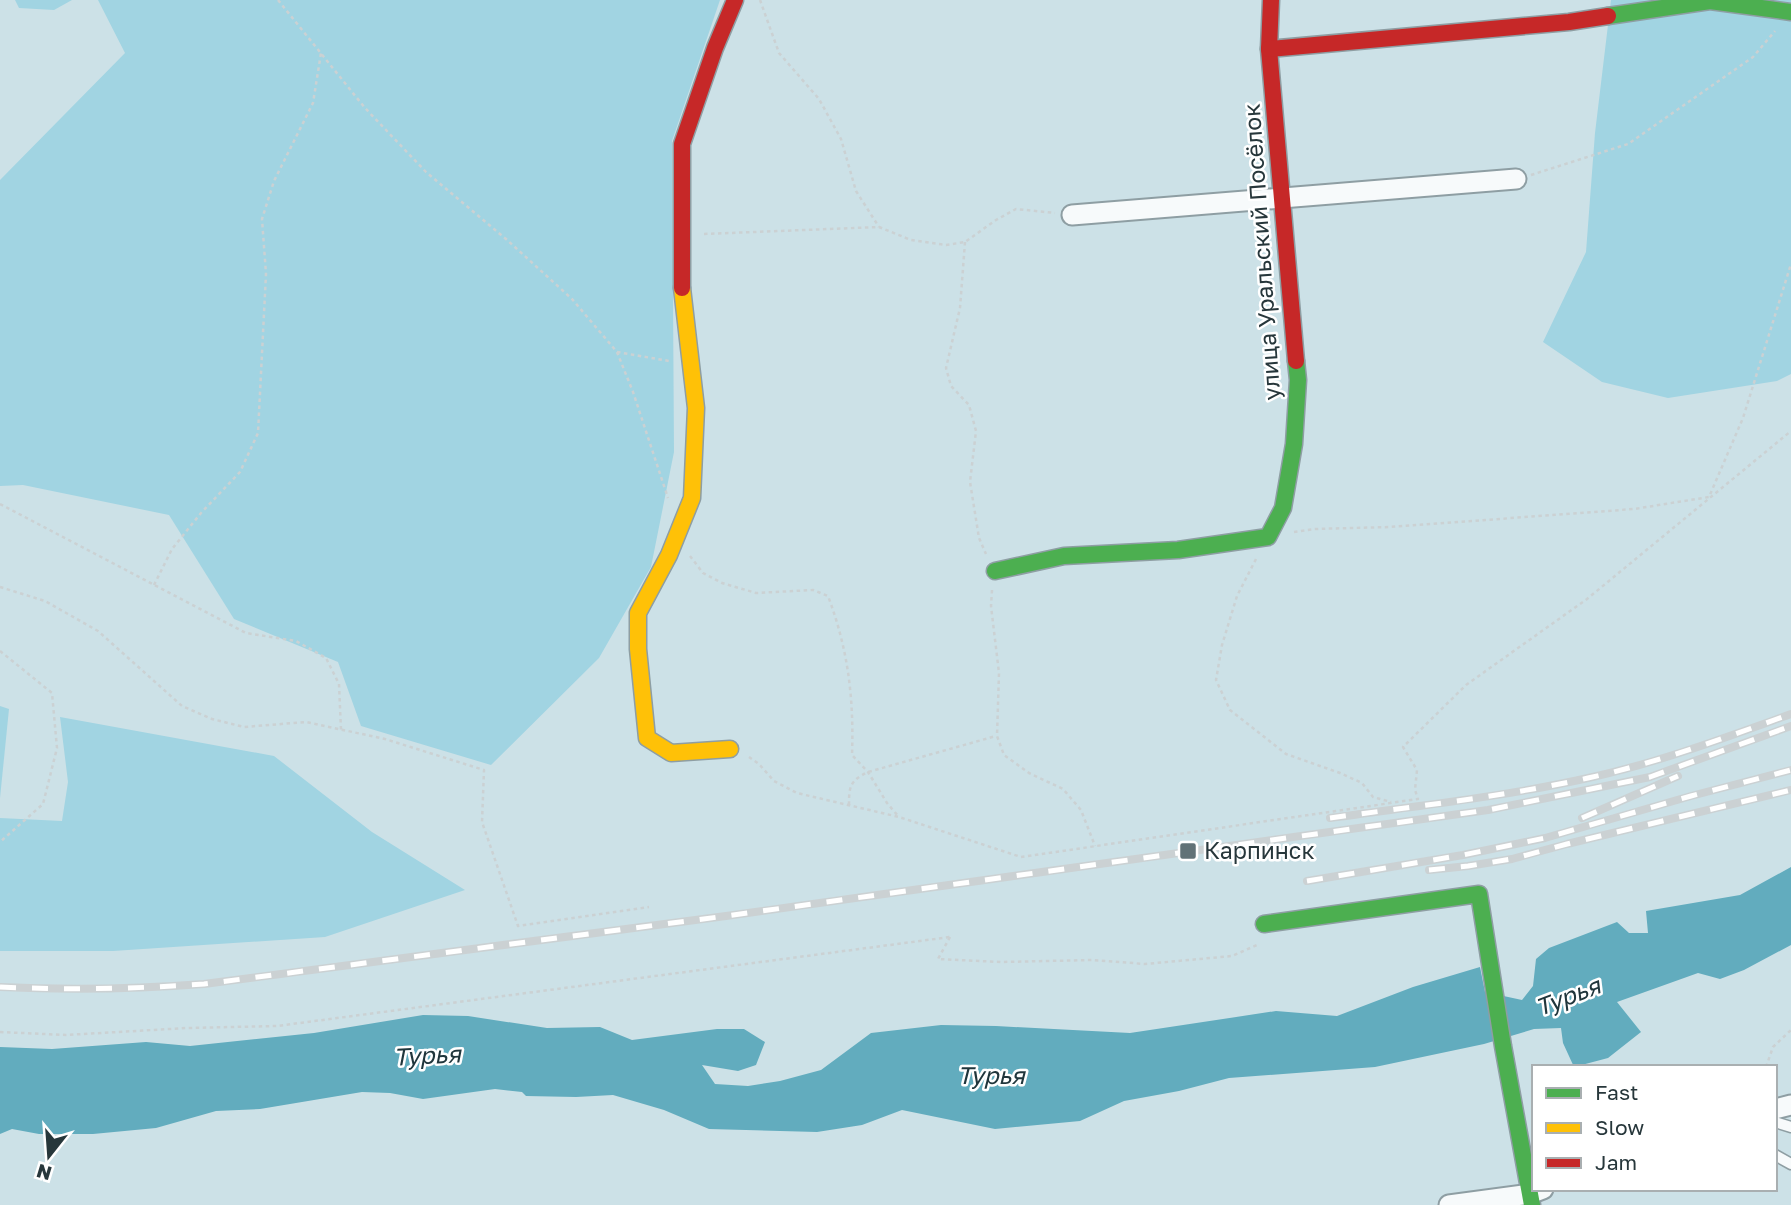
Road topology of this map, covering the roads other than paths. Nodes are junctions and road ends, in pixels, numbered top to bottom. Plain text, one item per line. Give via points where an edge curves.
1 (735, 0) edge
2 (1271, 0) edge
3 (1791, 12) edge
4 (1269, 49) junction
5 (1516, 179) road end
6 (1281, 199) junction
7 (1064, 214) road end
8 (995, 571) road end
9 (730, 749) road end
10 (1264, 924) road end
11 (1532, 1182) edge
12 (1535, 1196) edge
13 (1449, 1205) edge

1 - 9 street via 682,145 682,290 696,408 692,498 669,555 638,612 648,738 671,753
2 - 4 street, улица Уральский Посёлок
3 - 4 street via 1710,1 1569,22
4 - 6 street, улица Уральский Посёлок
5 - 6 street
6 - 7 street
6 - 8 street, улица Уральский Посёлок via 1298,380 1283,508 1268,537 1178,550 1064,556
10 - 11 street via 1479,894 1503,1046
12 - 13 street

